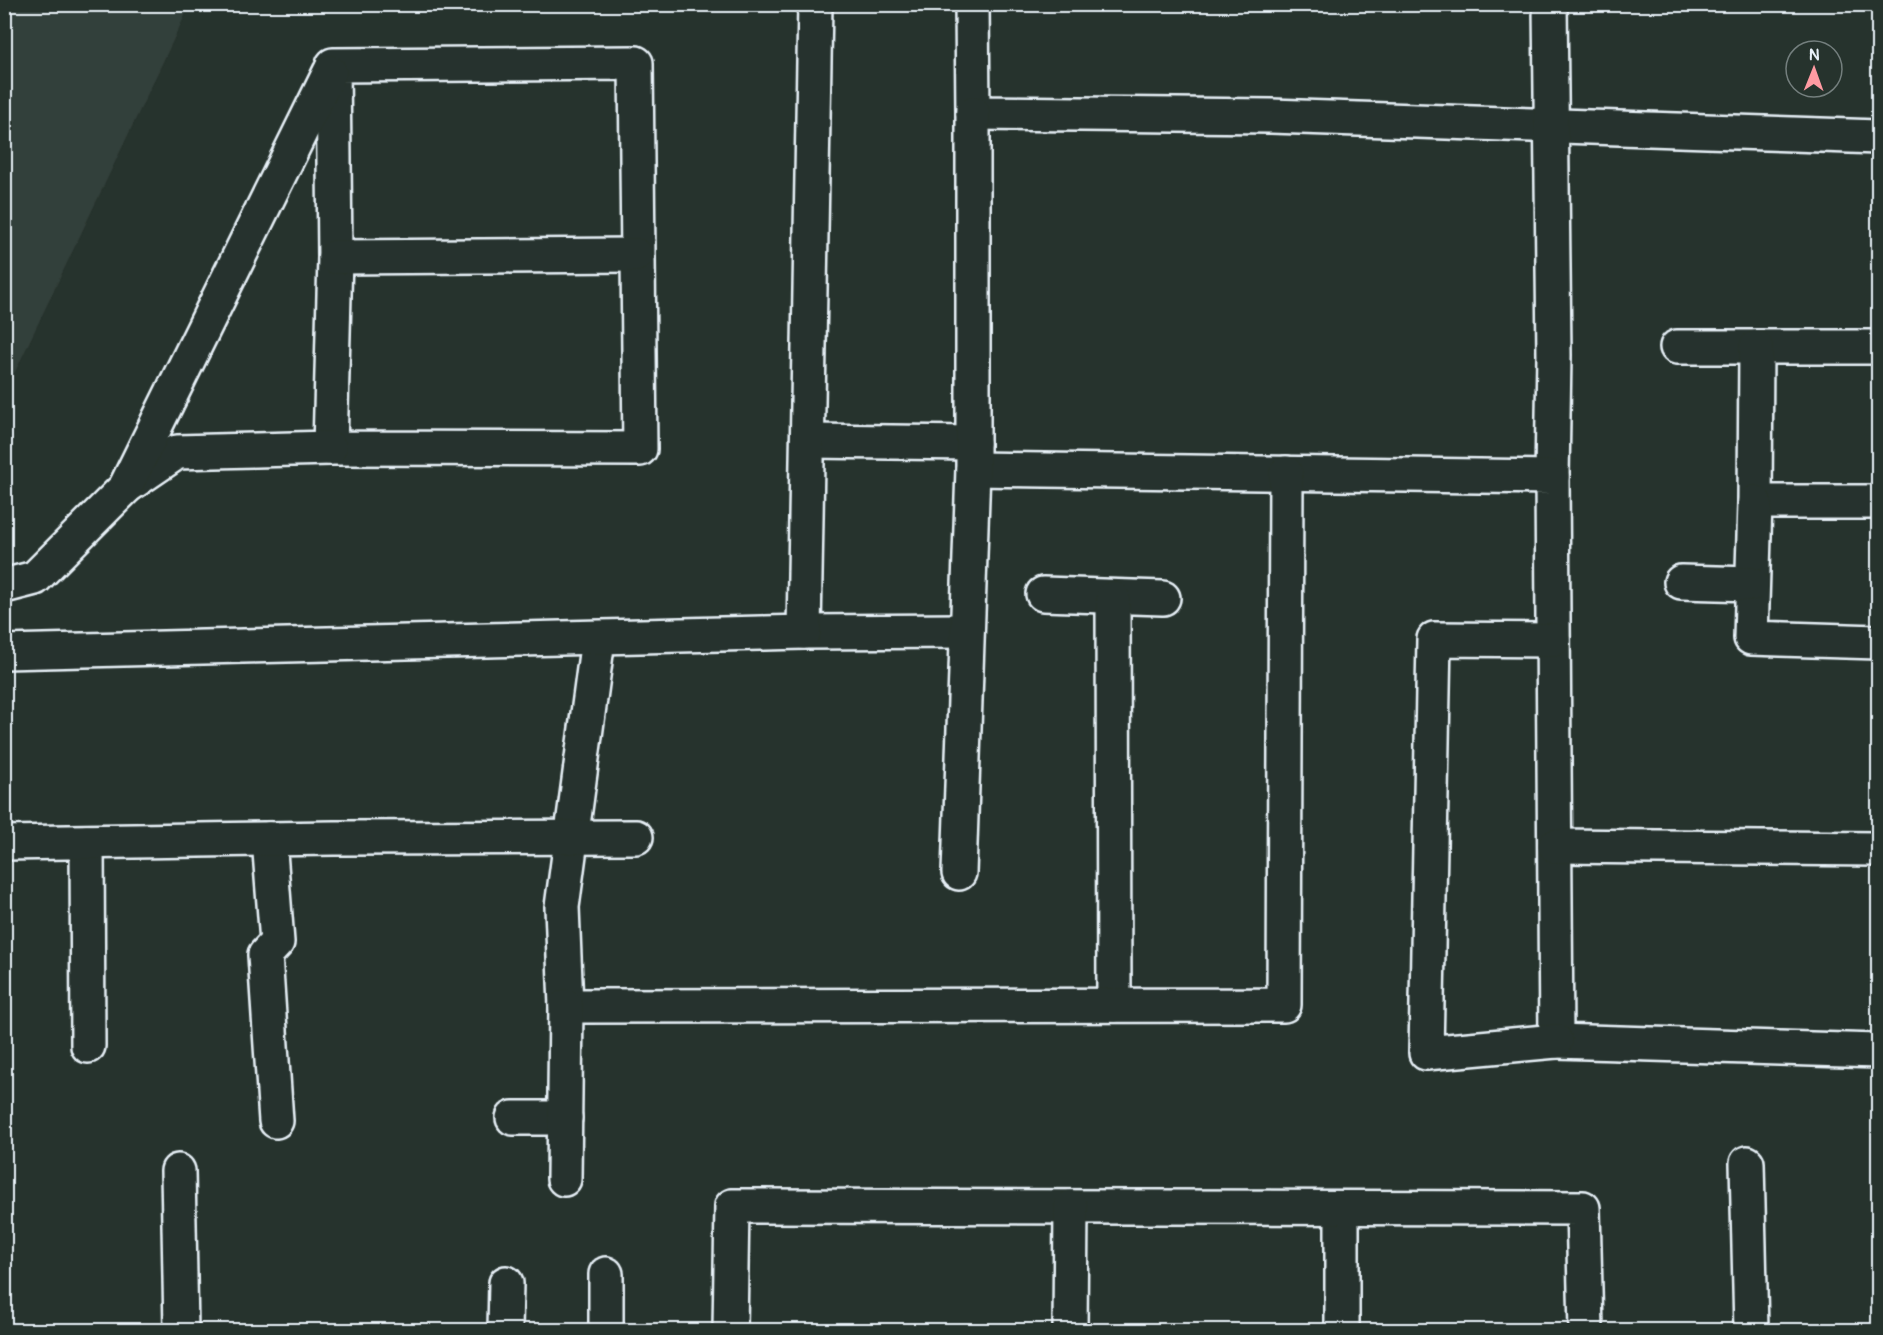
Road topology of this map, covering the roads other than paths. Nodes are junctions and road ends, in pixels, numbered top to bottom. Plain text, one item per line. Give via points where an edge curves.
1 (816, 4) edge
2 (972, 4) edge
3 (1550, 4) edge
4 (333, 65) junction
5 (974, 112) junction
6 (1551, 125) junction
7 (1878, 137) edge
8 (636, 255) junction
9 (335, 256) junction
10 (1677, 347) dead end
11 (1756, 347) junction
12 (1878, 347) edge
13 (809, 441) junction
14 (330, 448) junction
15 (973, 456) junction
16 (1286, 473) junction
17 (1552, 477) junction
18 (124, 488) junction
19 (1755, 502) junction
20 (1878, 502) edge
21 (1681, 582) dead end
22 (1752, 584) junction
23 (4, 586) edge
24 (1043, 594) dead end
25 (1113, 598) junction
26 (1163, 598) dead end
27 (965, 631) junction
28 (804, 632) junction
29 (598, 639) junction
30 (1553, 640) junction
31 (1878, 642) edge
32 (4, 652) edge
33 (572, 836) junction
34 (636, 837) dead end
35 (269, 839) junction
36 (87, 842) junction
37 (4, 843) edge
38 (1555, 846) junction
39 (1878, 849) edge
40 (959, 873) dead end
41 (1114, 1005) junction
42 (566, 1006) junction
43 (1556, 1041) junction
44 (88, 1046) dead end
45 (1878, 1051) edge
46 (513, 1118) dead end
47 (565, 1118) junction
48 (276, 1121) dead end
49 (1747, 1163) dead end
50 (178, 1172) dead end
51 (564, 1179) dead end
52 (1071, 1207) junction
53 (1342, 1209) junction
54 (606, 1274) dead end
55 (506, 1283) dead end
56 (181, 1330) edge
57 (505, 1330) edge
58 (606, 1330) edge
59 (730, 1330) edge
60 (1070, 1330) edge
61 (1342, 1330) edge
62 (1586, 1330) edge
63 (1751, 1330) edge

1 - 13 street
2 - 5 street
3 - 6 street
4 - 8 street via 636,63
4 - 9 street
4 - 18 street
5 - 6 street
5 - 15 street
6 - 7 street
6 - 17 street
8 - 9 street
8 - 14 street via 640,449
9 - 14 street
10 - 11 street
11 - 12 street
11 - 19 street
13 - 15 street
13 - 28 street
14 - 18 street via 177,452
15 - 16 street
15 - 27 street
16 - 17 street
16 - 41 street via 1284,1005
17 - 30 street
18 - 23 street via 35,578
19 - 20 street
19 - 22 street
21 - 22 street
22 - 31 street via 1751,638
24 - 25 street
25 - 26 street
25 - 41 street
27 - 28 street
27 - 40 street
28 - 29 street
29 - 32 street
29 - 33 street
30 - 38 street
30 - 43 street via 1434,639 1426,1053
33 - 34 street
33 - 35 street
33 - 42 street via 562,907
35 - 36 street
35 - 48 street via 277,942 265,955
36 - 37 street
36 - 44 street
38 - 39 street
38 - 43 street
41 - 42 street
42 - 47 street
43 - 45 street
46 - 47 street
47 - 51 street
49 - 63 street
50 - 56 street
52 - 53 street
52 - 59 street via 732,1206
52 - 60 street
53 - 61 street
53 - 62 street via 1583,1209
54 - 58 street
55 - 57 street

